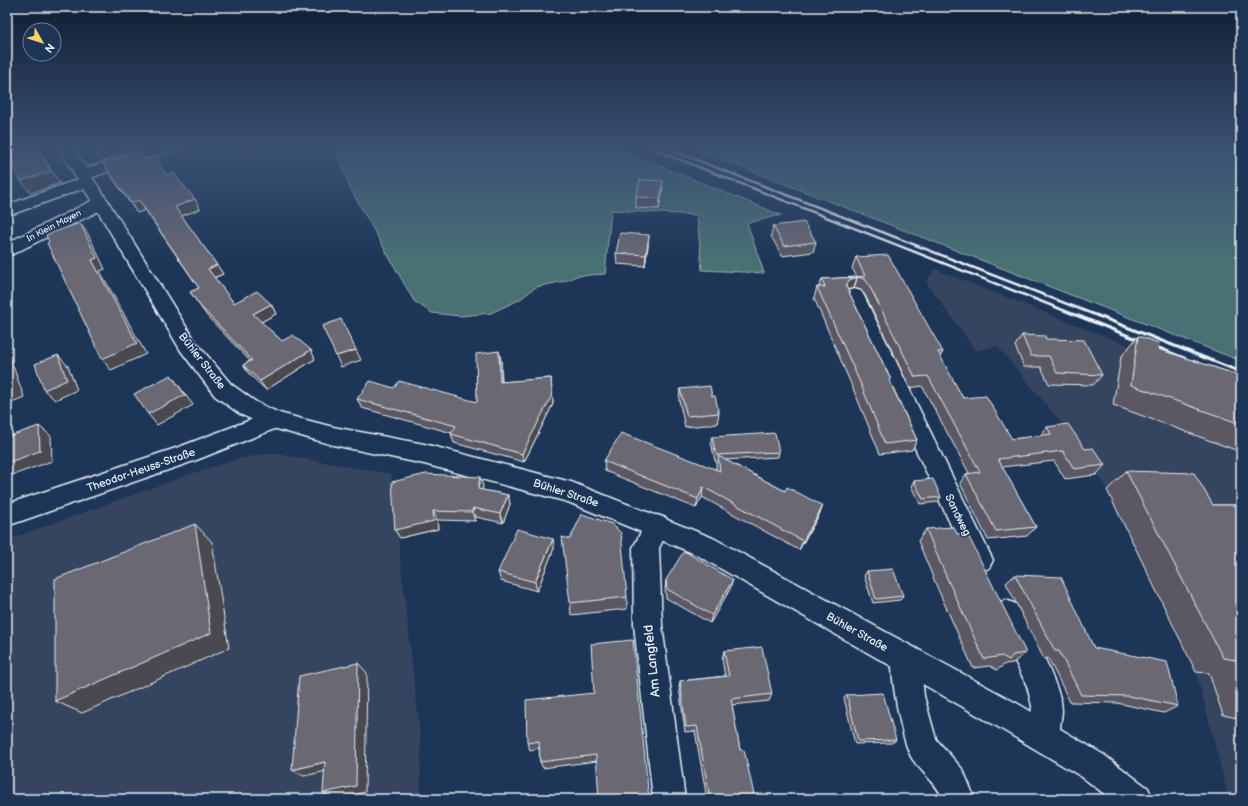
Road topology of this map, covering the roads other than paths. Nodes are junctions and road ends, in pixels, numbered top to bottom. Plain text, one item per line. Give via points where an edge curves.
1 (69, 186) edge
2 (89, 186) edge
3 (100, 203) junction
4 (7, 211) edge
5 (7, 250) edge
6 (854, 296) dead end
7 (274, 420) junction
8 (7, 516) edge
9 (657, 526) junction
10 (906, 658) junction
11 (1044, 736) junction
12 (669, 799) edge
13 (959, 799) edge
14 (1137, 799) edge

1 - 4 main road
2 - 3 main road, Bühler Straße
3 - 5 main road, In Klein Mayen
3 - 7 main road, Bühler Straße via 188,346 212,377 223,390 248,408
6 - 11 main road, Sandweg via 1039,681 1045,697 1047,716
7 - 8 main road, Theodor-Heuss-Straße via 186,454
7 - 9 main road, Bühler Straße via 333,436 486,469 571,492
9 - 10 main road, Bühler Straße via 704,546
9 - 12 main road, Am Langfeld via 646,548 648,625
10 - 11 main road, Bühler Straße
10 - 13 main road via 908,696 923,748 952,781
11 - 14 main road, Bühler Straße via 1093,766

